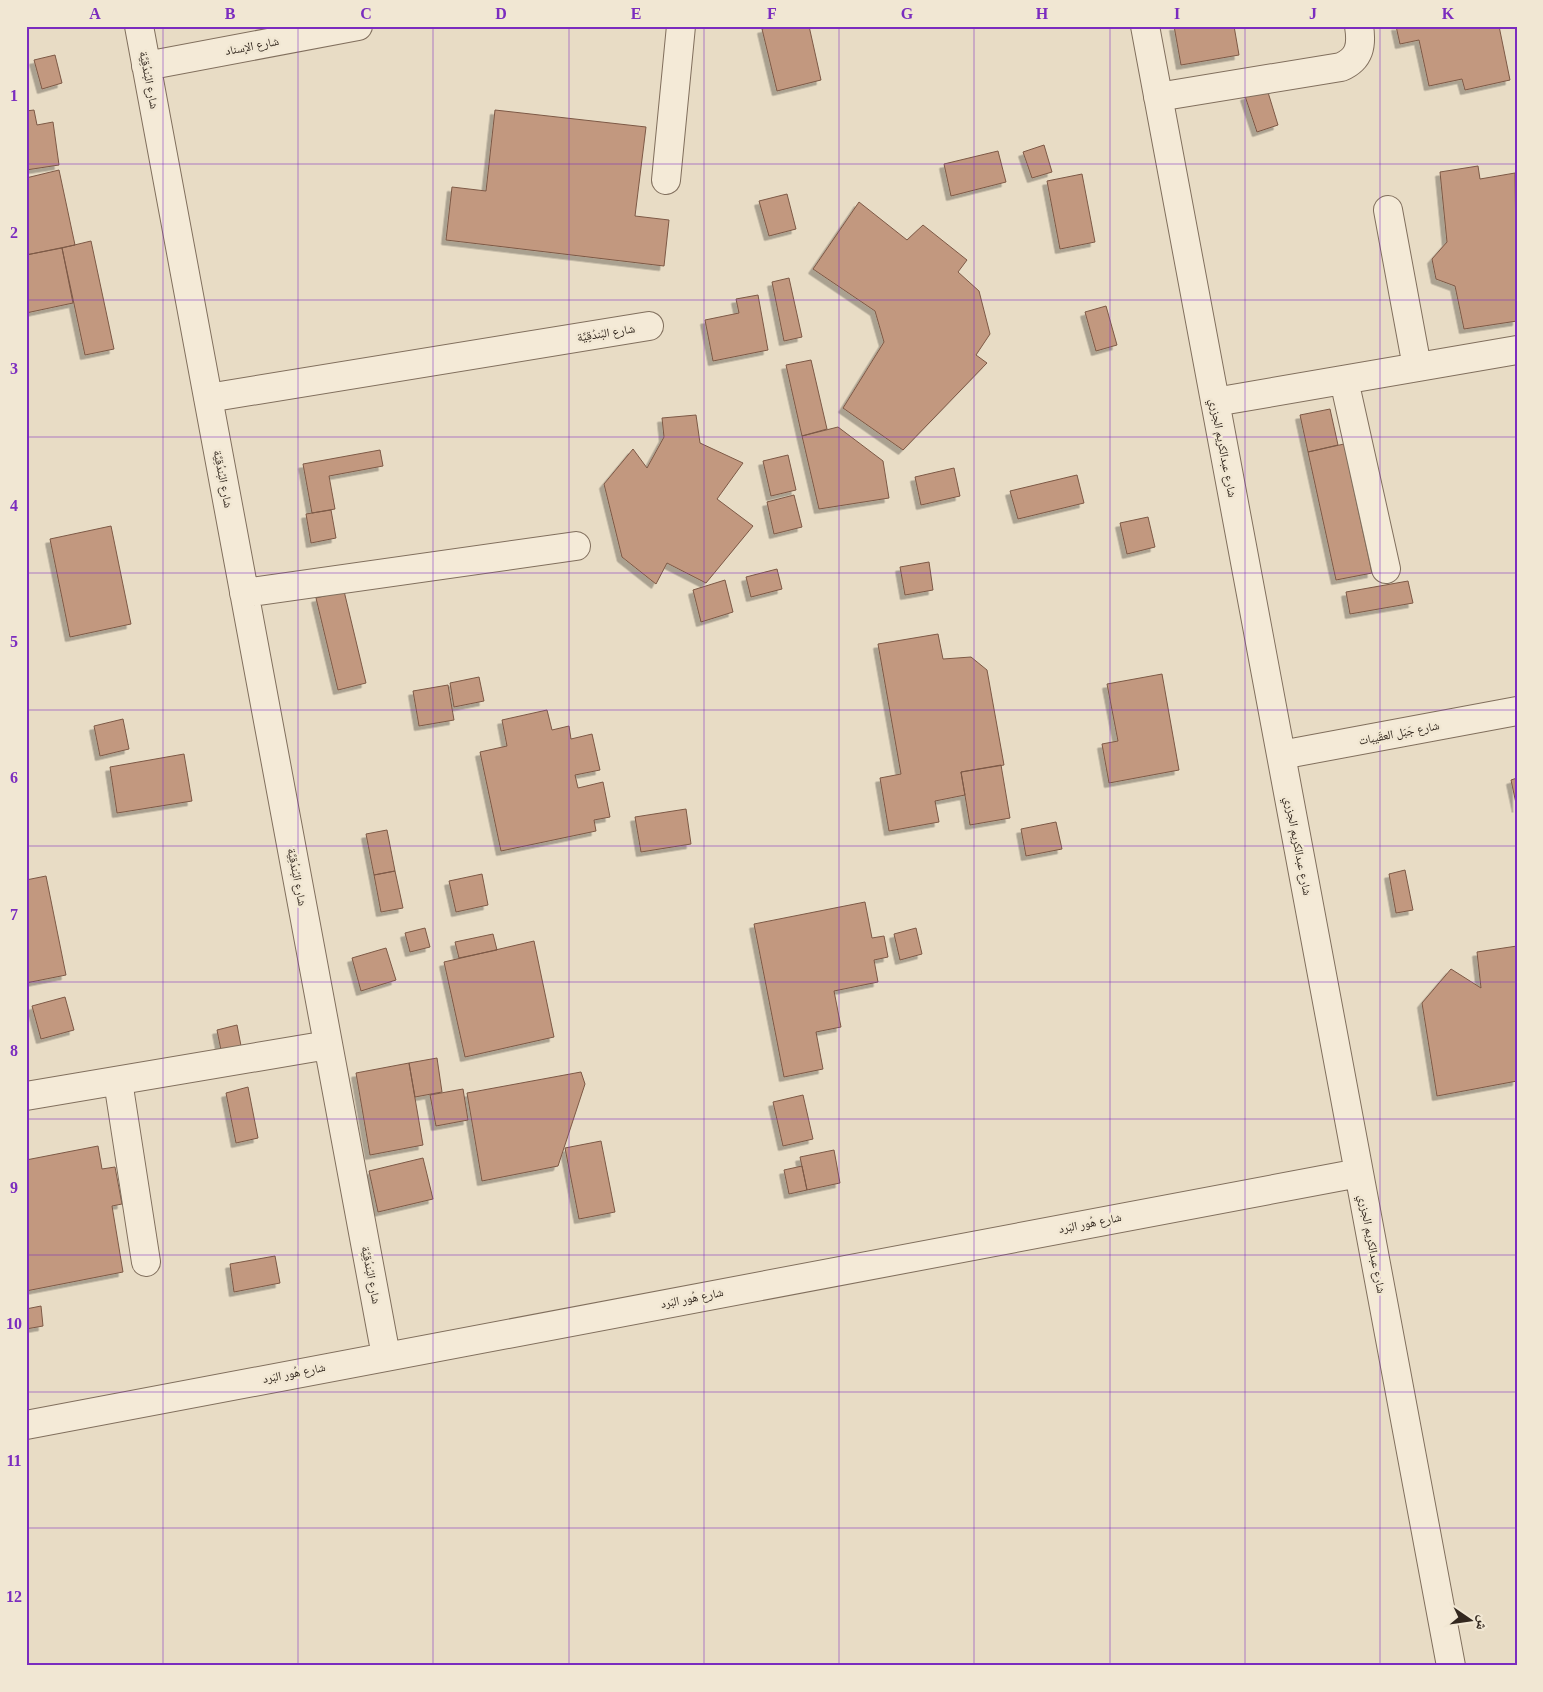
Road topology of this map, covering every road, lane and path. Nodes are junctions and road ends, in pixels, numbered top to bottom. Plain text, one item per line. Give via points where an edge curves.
1 (139, 26) edge
2 (358, 26) edge
3 (681, 26) edge
4 (1145, 26) edge
5 (1359, 26) edge
6 (146, 66) junction
7 (1158, 97) junction
8 (666, 180) dead end
9 (1388, 210) dead end
10 (649, 326) dead end
11 (1517, 350) edge
12 (1417, 368) junction
13 (1344, 380) junction
14 (208, 398) junction
15 (1215, 402) junction
16 (576, 546) dead end
17 (1386, 569) dead end
18 (244, 593) junction
19 (1517, 711) edge
20 (1281, 755) junction
21 (328, 1045) junction
22 (118, 1081) junction
23 (26, 1096) edge
24 (1359, 1173) junction
25 (146, 1262) dead end
26 (386, 1356) junction
27 (26, 1425) edge
28 (1451, 1666) edge

1 - 6 street, شارع البُندُقِيَّة
2 - 6 street, شارع الإسناد
3 - 8 street
4 - 7 street, شارع عبدالكريم الجزري
5 - 7 street via 1359,50 1355,59 1341,67
6 - 14 street, شارع البُندُقِيَّة
7 - 15 street, شارع عبدالكريم الجزري
9 - 12 street
10 - 14 street, شارع البُندُقِيَّة
11 - 12 street
12 - 13 street
13 - 15 street
13 - 17 street
14 - 18 street, شارع البُندُقِيَّة
15 - 20 street, شارع عبدالكريم الجزري
16 - 18 street
18 - 21 street, شارع البُندُقِيَّة
19 - 20 street, شارع جَبَل العقَيبات
20 - 24 street, شارع عبدالكريم الجزري
21 - 22 street
21 - 26 street, شارع البُندُقِيَّة
22 - 23 street
22 - 25 street
24 - 26 street, شارع هُور البَرد
24 - 28 street, شارع عبدالكريم الجزري
26 - 27 street, شارع هُور البَرد

